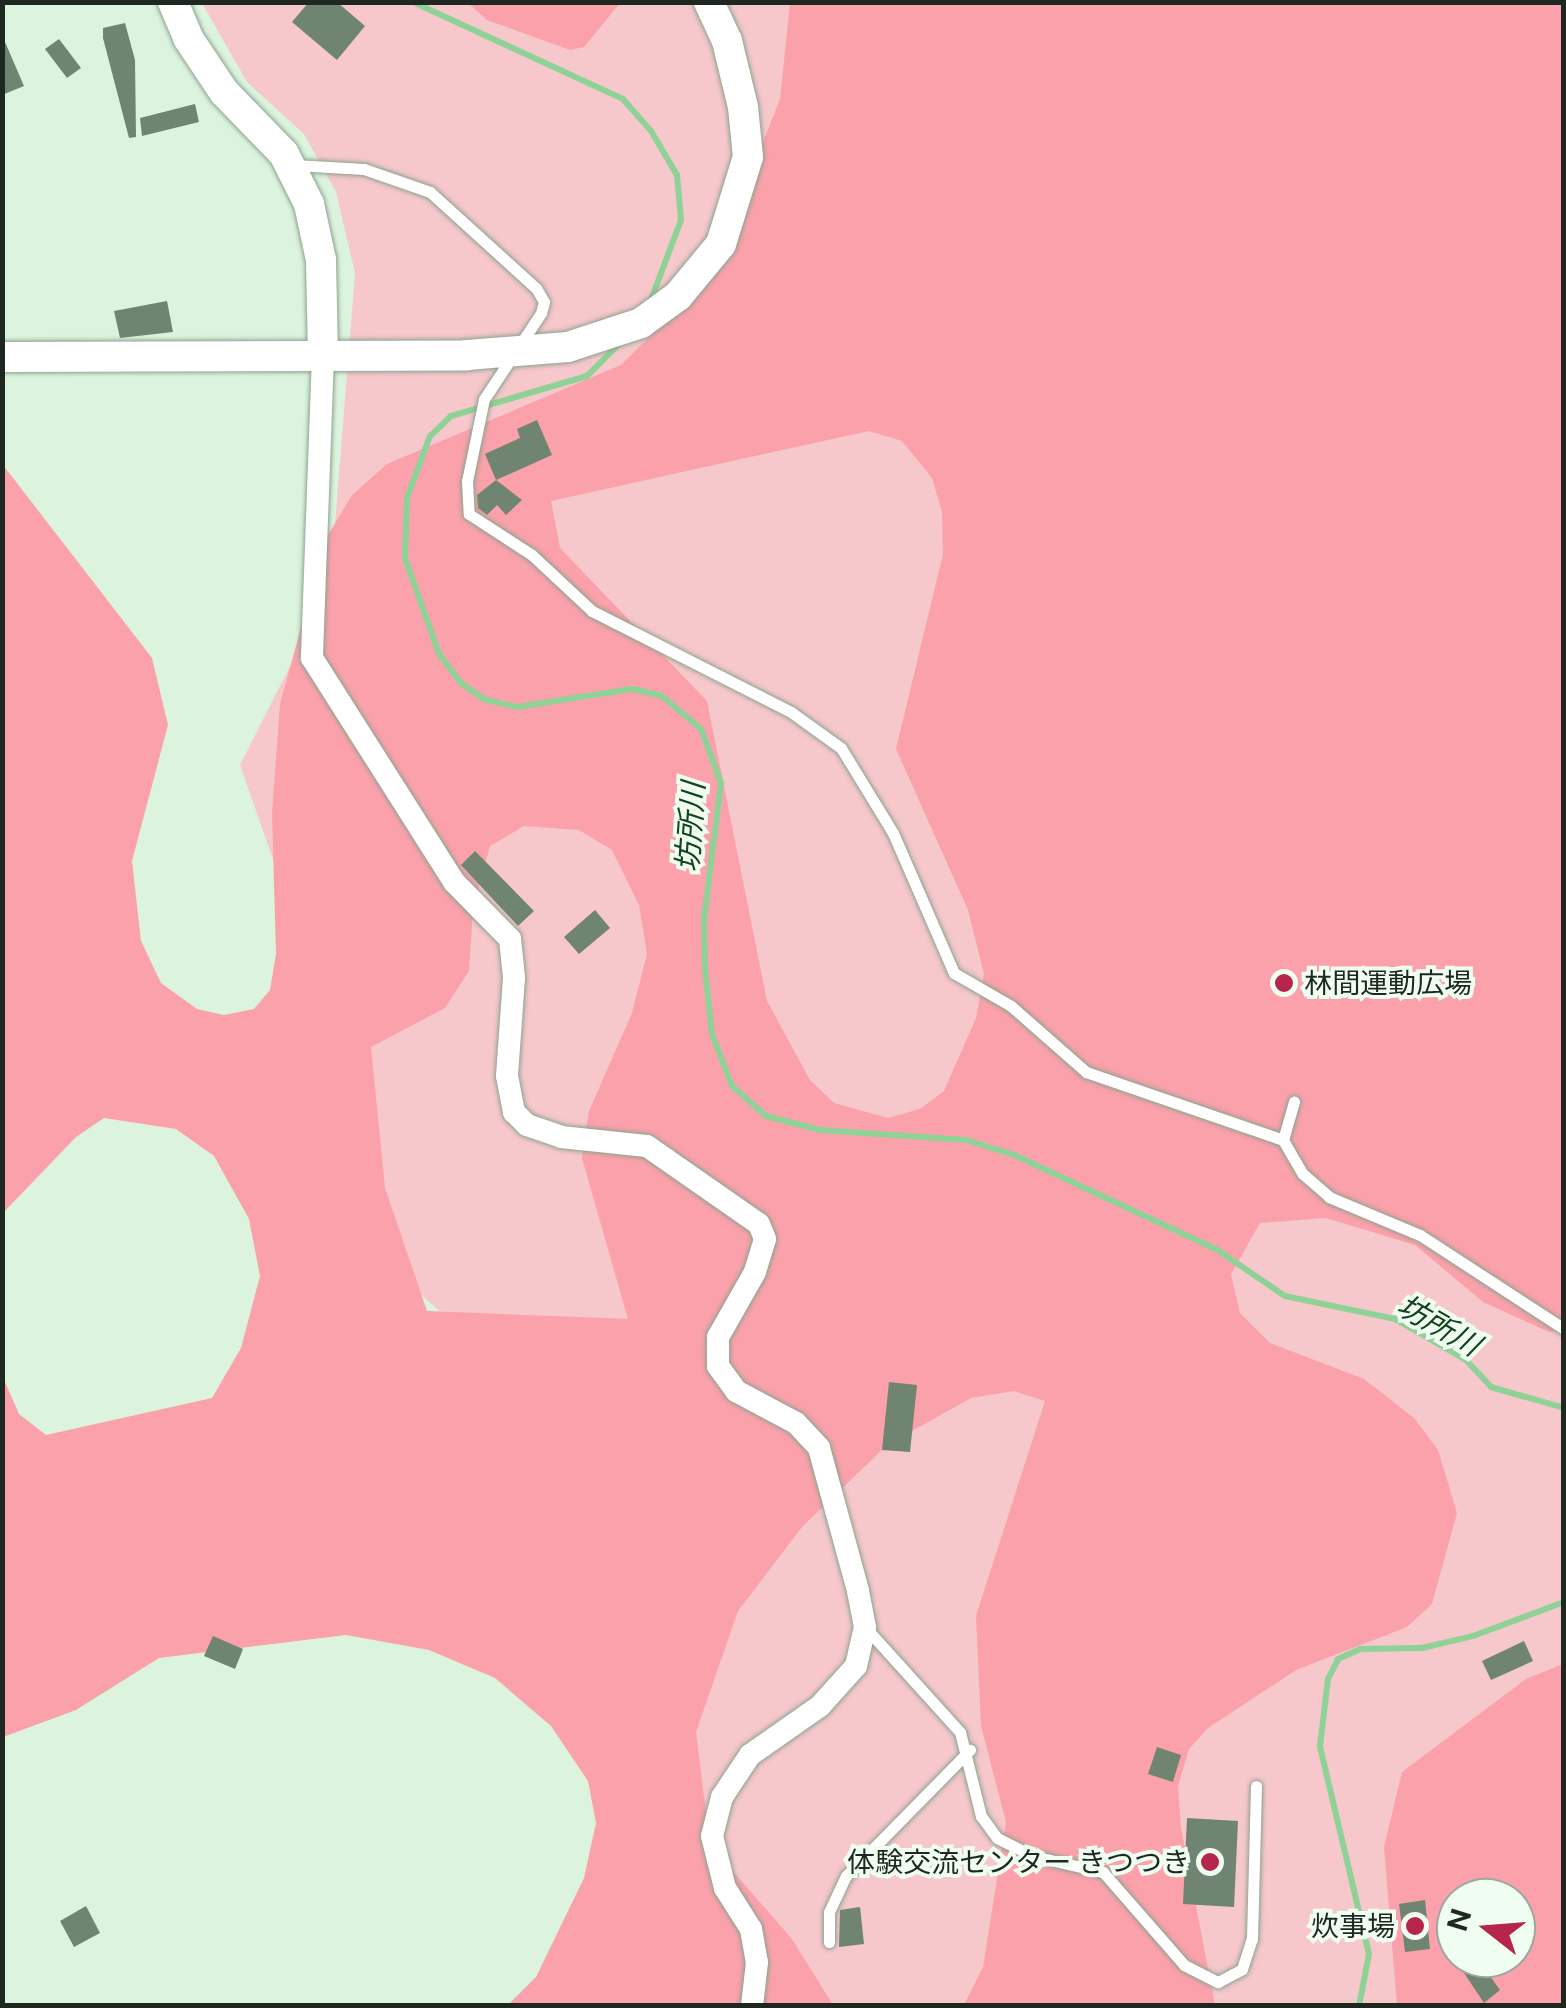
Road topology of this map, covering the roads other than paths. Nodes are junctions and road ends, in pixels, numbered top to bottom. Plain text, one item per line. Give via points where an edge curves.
1 (174, 2) edge
2 (709, 2) edge
3 (290, 165) junction
4 (514, 351) junction
5 (324, 355) junction
6 (2, 357) edge
7 (1294, 1102) dead end
8 (1283, 1140) junction
9 (1564, 1329) edge
10 (866, 1627) junction
11 (970, 1750) junction
12 (1256, 1786) dead end
13 (829, 1942) dead end
14 (752, 2006) edge

1 - 3 street via 188,38 224,92
2 - 4 street via 731,58 748,157 720,244 696,277 640,323 588,342
3 - 4 lane via 364,169 443,200 544,302
3 - 5 street via 309,204 321,260
4 - 5 street
4 - 8 lane via 484,399 467,500 476,523 532,555 592,611 776,704 841,748 893,834 954,974 1012,1006 1086,1072
5 - 6 street
5 - 10 street via 312,658 443,867 510,939 507,1076 514,1112 528,1126 561,1137 647,1146 759,1224 765,1239 756,1272 718,1337 718,1366 736,1392 796,1423 820,1448
7 - 8 lane
8 - 9 lane via 1303,1174 1328,1196 1420,1235
10 - 11 lane via 954,1723
10 - 14 street via 856,1666 841,1684 750,1755 722,1797 712,1836 725,1888 751,1929 757,1962
11 - 12 lane via 981,1816 998,1838 1033,1856 1104,1872 1184,1965 1218,1982 1242,1969 1252,1939
11 - 13 lane via 846,1876 830,1912

